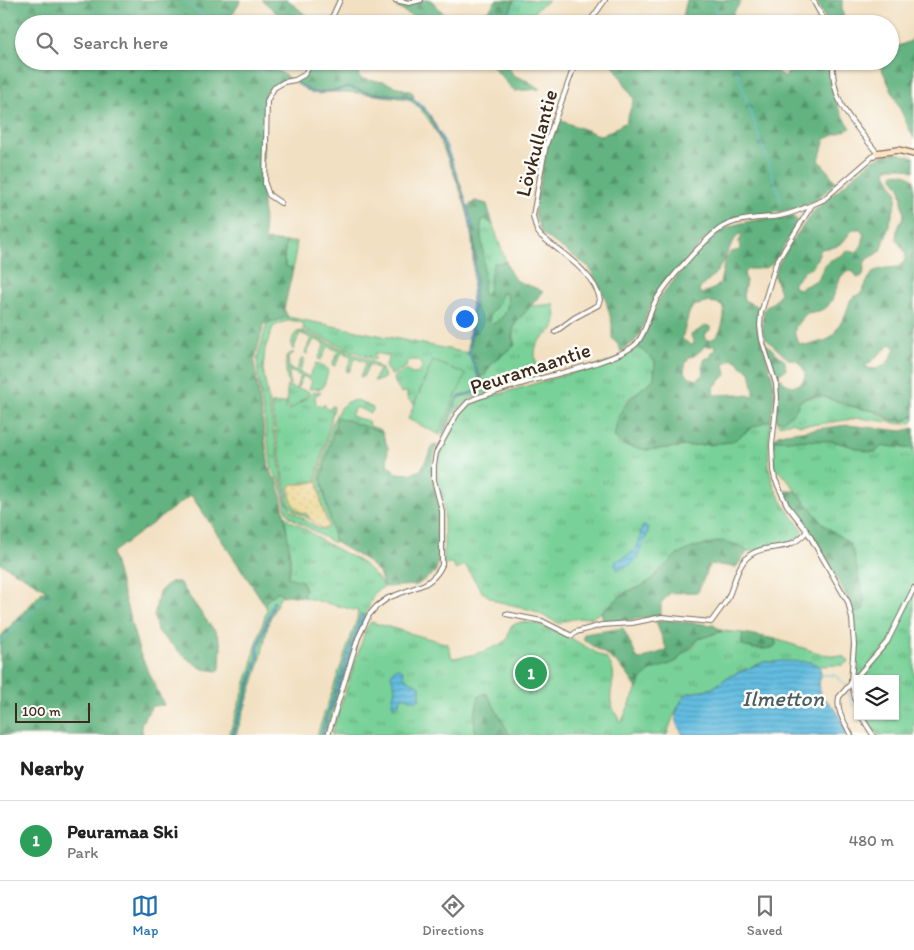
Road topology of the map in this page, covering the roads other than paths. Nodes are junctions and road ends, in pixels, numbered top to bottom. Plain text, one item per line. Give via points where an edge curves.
1 (340, 0) edge
2 (395, 0) edge
3 (421, 0) edge
4 (605, 0) edge
5 (813, 0) edge
6 (333, 15) edge
7 (594, 15) edge
8 (821, 15) edge
9 (307, 70) edge
10 (573, 70) edge
11 (833, 70) edge
12 (877, 153) junction
13 (914, 154) edge
14 (281, 203) dead end
15 (812, 205) junction
16 (796, 212) junction
17 (803, 221) junction
18 (555, 332) dead end
19 (806, 531) junction
20 (914, 588) edge
21 (506, 614) dead end
22 (851, 682) junction
23 (854, 694) edge
24 (864, 720) edge
25 (328, 735) edge
26 (851, 735) edge
27 (873, 735) edge

1 - 6 street
2 - 3 street via 409,3
4 - 7 street
5 - 8 street
9 - 14 street via 299,79 274,88 267,101 265,184 269,195
10 - 18 street, Lövkullantie via 546,145 533,222 537,232 588,277 600,300 598,305
11 - 12 street via 837,98
12 - 13 street via 898,150
12 - 15 street, Peuramaantie via 823,200
15 - 16 street, Peuramaantie
15 - 17 street
16 - 17 street
16 - 25 street, Peuramaantie via 733,222 709,238 663,290 644,332 628,351 476,398 462,407 436,453 434,465 434,480 442,511 439,571 431,581 388,598 369,616 358,638
17 - 19 street via 776,263 760,326 776,384 772,446 775,479
19 - 21 street via 801,539 788,546 750,555 711,622 662,618 602,625 572,636 542,621
19 - 22 street via 848,602 854,645
20 - 22 street via 887,642
22 - 23 street
22 - 26 street via 837,704
24 - 27 street

